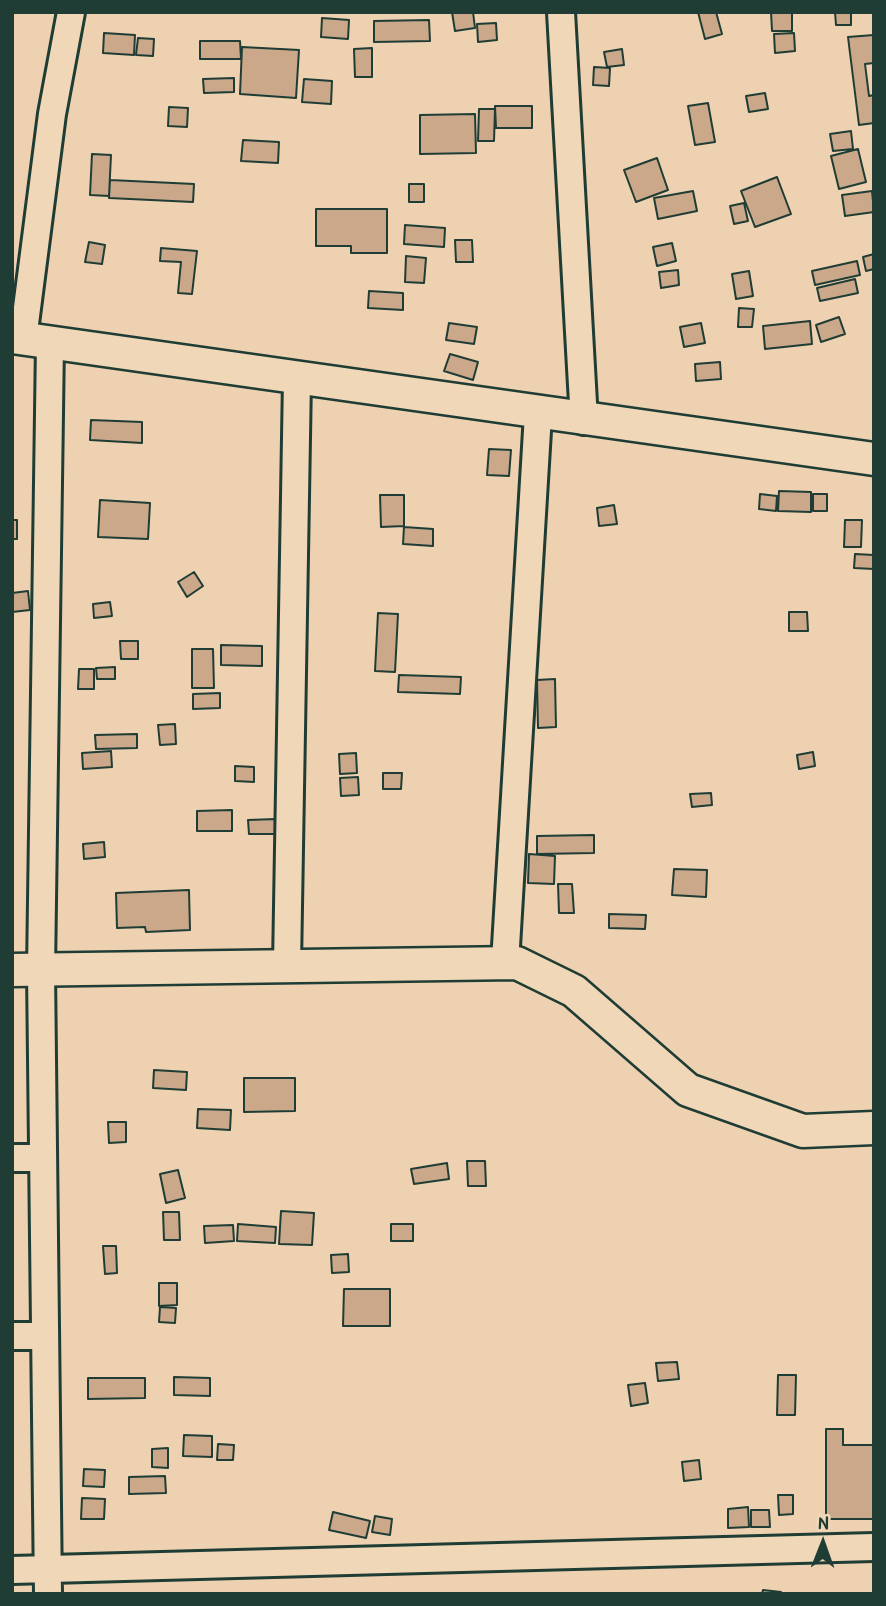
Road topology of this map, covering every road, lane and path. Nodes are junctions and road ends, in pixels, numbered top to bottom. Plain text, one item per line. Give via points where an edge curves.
1 (71, 12) edge
2 (561, 12) edge
3 (28, 340) edge
4 (297, 379) junction
5 (538, 414) junction
6 (584, 421) junction
7 (874, 459) edge
8 (505, 963) junction
9 (287, 965) junction
10 (26, 970) edge
11 (874, 1128) edge
12 (12, 1158) edge
13 (42, 1158) junction
14 (12, 1336) edge
15 (44, 1336) junction
16 (874, 1547) edge
17 (12, 1570) edge
18 (47, 1582) edge

1 - 3 street via 52,114
2 - 6 street
3 - 4 street
3 - 10 street
4 - 5 street
4 - 9 street
5 - 6 street
5 - 8 street
6 - 7 street
8 - 9 street
8 - 11 street via 517,963 574,991 688,1090 803,1131
9 - 10 street
10 - 13 street
12 - 13 street
13 - 15 street
14 - 15 street
15 - 18 street
16 - 18 street
17 - 18 street

